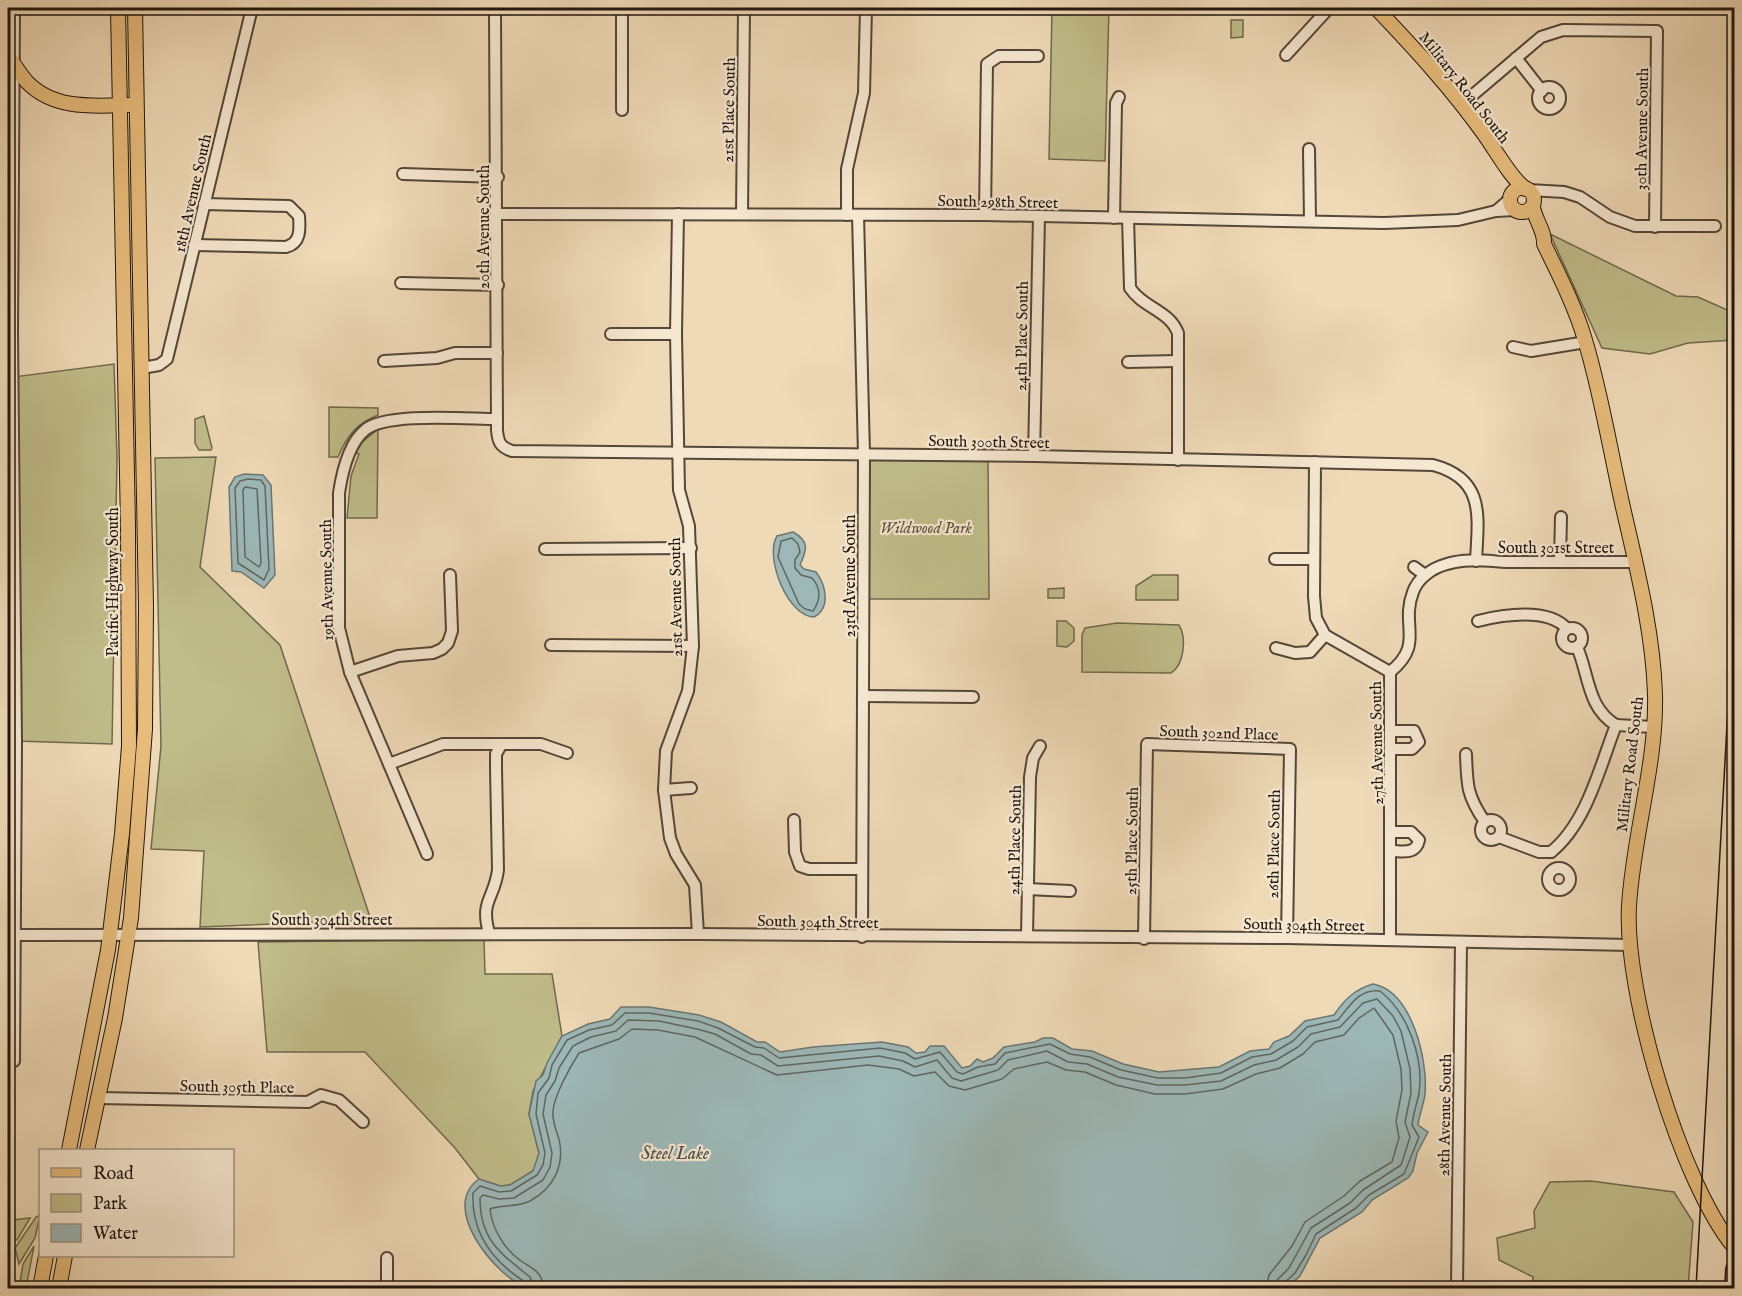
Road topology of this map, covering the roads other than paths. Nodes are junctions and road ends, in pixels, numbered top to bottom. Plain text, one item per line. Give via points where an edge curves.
1 (14, 8) edge
2 (118, 8) edge
3 (135, 8) edge
4 (252, 8) edge
5 (495, 8) edge
6 (622, 8) edge
7 (744, 8) edge
8 (866, 8) edge
9 (1329, 8) edge
10 (1376, 8) edge
11 (1286, 55) dead end
12 (1038, 56) dead end
13 (1515, 58) junction
14 (11, 60) edge
15 (1542, 91) dead end
16 (1119, 97) dead end
17 (120, 105) junction
18 (137, 105) junction
19 (1461, 105) junction
20 (622, 110) dead end
21 (1309, 149) dead end
22 (1502, 162) junction
23 (403, 174) dead end
24 (498, 177) junction
25 (1531, 197) junction
26 (204, 204) junction
27 (1513, 204) junction
28 (498, 214) junction
29 (678, 214) junction
30 (742, 214) junction
31 (852, 215) junction
32 (985, 215) junction
33 (1039, 216) junction
34 (1114, 218) junction
35 (1128, 218) junction
36 (1310, 221) junction
37 (1715, 226) dead end
38 (1655, 227) junction
39 (1544, 243) junction
40 (194, 245) junction
41 (401, 283) dead end
42 (498, 285) junction
43 (123, 296) junction
44 (611, 334) dead end
45 (675, 334) junction
46 (1586, 342) junction
47 (1513, 347) dead end
48 (497, 353) junction
49 (384, 361) dead end
50 (1177, 361) junction
51 (1128, 362) dead end
52 (142, 368) junction
53 (497, 419) junction
54 (500, 445) joint
55 (678, 454) junction
56 (864, 454) junction
57 (1034, 456) junction
58 (1178, 460) junction
59 (1316, 462) junction
60 (1561, 517) dead end
61 (691, 548) junction
62 (545, 549) dead end
63 (1275, 559) dead end
64 (1312, 559) junction
65 (1476, 561) junction
66 (1560, 562) junction
67 (1636, 562) junction
68 (1414, 567) dead end
69 (450, 575) dead end
70 (1425, 575) junction
71 (1478, 621) dead end
72 (1325, 635) junction
73 (11, 637) edge
74 (551, 645) dead end
75 (693, 646) junction
76 (1276, 648) dead end
77 (350, 672) junction
78 (1390, 672) junction
79 (863, 696) junction
80 (973, 697) dead end
81 (1616, 725) junction
82 (1653, 727) junction
83 (1392, 730) junction
84 (1147, 744) joint
85 (501, 745) junction
86 (1040, 746) dead end
87 (1290, 749) joint
88 (1392, 749) junction
89 (12, 753) edge
90 (567, 753) dead end
91 (1466, 754) dead end
92 (389, 764) junction
93 (691, 788) dead end
94 (664, 790) junction
95 (794, 820) dead end
96 (1391, 832) junction
97 (1391, 851) junction
98 (1551, 852) junction
99 (427, 854) dead end
100 (862, 868) junction
101 (1556, 869) dead end
102 (1028, 889) junction
103 (1070, 891) dead end
104 (489, 933) junction
105 (110, 934) junction
106 (129, 934) junction
107 (698, 934) junction
108 (12, 935) edge
109 (1027, 936) junction
110 (862, 937) junction
111 (1287, 938) junction
112 (1144, 939) junction
113 (1390, 940) junction
114 (1461, 942) junction
115 (1629, 945) junction
116 (14, 1061) dead end
117 (99, 1098) junction
118 (363, 1122) dead end
119 (69, 1149) edge
120 (87, 1149) edge
121 (1734, 1247) edge
122 (46, 1257) edge
123 (65, 1257) edge
124 (387, 1258) dead end
125 (40, 1288) edge
126 (59, 1288) edge
127 (387, 1288) edge
128 (1457, 1288) edge

1 - 14 street
2 - 17 main road, Pacific Highway South
3 - 18 main road, Pacific Highway South
4 - 26 street, 18th Avenue South
5 - 24 street, 20th Avenue South
6 - 20 street
7 - 30 street, 21st Place South
8 - 31 street, 23rd Avenue South via 864,93 847,169
9 - 11 street
10 - 19 main road, Military Road South
12 - 32 street via 999,56 989,60 985,72
13 - 15 street
13 - 19 street
13 - 38 street, 30th Avenue South via 1541,37 1563,30 1657,31
14 - 17 main road via 27,81 57,100 80,105
14 - 73 street
16 - 34 street
17 - 18 main road
17 - 43 main road, Pacific Highway South
18 - 52 main road, Pacific Highway South
19 - 22 main road, Military Road South
21 - 36 street
22 - 25 main road, Military Road South
22 - 27 main road, Military Road South
23 - 24 street
24 - 28 street, 20th Avenue South
25 - 27 main road via 1527,212
25 - 27 main road via 1516,189
25 - 38 street via 1564,192 1627,224
25 - 39 main road, Military Road South
26 - 40 street, 18th Avenue South
26 - 40 street via 289,206 299,216 299,237 286,247
27 - 36 street, South 298th Street via 1469,219 1442,222
27 - 39 main road, Military Road South
28 - 29 street, South 298th Street
28 - 42 street, 20th Avenue South
29 - 30 street, South 298th Street
29 - 45 street, 21st Avenue South
30 - 31 street, South 298th Street
31 - 32 street, South 298th Street
31 - 56 street, 23rd Avenue South
32 - 33 street, South 298th Street
33 - 34 street, South 298th Street
33 - 57 street, 24th Place South
34 - 35 street, South 298th Street
35 - 36 street, South 298th Street
35 - 50 street via 1130,288 1145,304 1168,318 1178,333
37 - 38 street
39 - 46 main road, Military Road South
40 - 52 street, 18th Avenue South via 167,359
41 - 42 street
42 - 48 street, 20th Avenue South
43 - 52 main road via 131,315 133,359
43 - 105 main road, Pacific Highway South via 129,746
44 - 45 street
45 - 55 street, 21st Avenue South
46 - 47 street via 1536,351
46 - 67 main road, Military Road South
48 - 49 street
48 - 53 street, 20th Avenue South
50 - 51 street
50 - 58 street
52 - 106 main road, Pacific Highway South via 146,719
53 - 54 street, 20th Avenue South
53 - 77 street, 19th Avenue South via 394,419 371,426 358,437 342,474 339,493 339,628
54 - 55 street, South 300th Street via 512,452
55 - 56 street, South 300th Street
55 - 61 street, 21st Avenue South via 679,496
56 - 57 street, South 300th Street
56 - 79 street, 23rd Avenue South
57 - 58 street, South 300th Street
58 - 59 street, South 300th Street
59 - 64 street
59 - 65 street, South 300th Street via 1433,465 1452,471 1470,489 1478,509
60 - 66 street
61 - 62 street
61 - 75 street, 21st Avenue South
63 - 64 street
64 - 72 street via 1315,614
65 - 66 street, South 301st Street
65 - 70 street via 1448,563
66 - 67 street, South 301st Street
67 - 82 main road, Military Road South via 1652,656
68 - 70 street
69 - 77 street via 452,631 448,643 433,652 398,656
70 - 78 street, 27th Avenue South via 1411,598 1410,646
71 - 81 street via 1538,616 1555,620 1567,629 1574,628 1582,635 1577,647 1594,701
72 - 76 street via 1310,652
72 - 78 street
73 - 89 street
74 - 75 street
75 - 94 street, 21st Avenue South via 688,691 666,751
77 - 92 street, 19th Avenue South
78 - 83 street, 27th Avenue South
79 - 80 street
79 - 100 street, 23rd Avenue South
81 - 82 street
81 - 98 street via 1582,810
82 - 115 main road, Military Road South via 1629,903
83 - 88 street, 27th Avenue South
83 - 88 street via 1414,731 1419,742 1412,749
84 - 87 street, South 302nd Place
84 - 112 street, 25th Place South
85 - 90 street via 541,744
85 - 92 street via 443,744
85 - 104 street via 496,754 498,870 484,914
86 - 102 street, 24th Place South via 1030,773
87 - 111 street, 26th Place South
88 - 96 street, 27th Avenue South
89 - 108 street
91 - 98 street via 1467,790 1485,822 1483,836
92 - 99 street, 19th Avenue South
93 - 94 street
94 - 107 street, 21st Avenue South via 670,838 694,885
95 - 100 street via 795,852 800,866
96 - 97 street, 27th Avenue South
96 - 97 street via 1411,832 1419,840 1412,851
97 - 113 street, 27th Avenue South
98 - 101 street
100 - 110 street, 23rd Avenue South
102 - 103 street
102 - 109 street, 24th Place South
104 - 106 street, South 304th Street
104 - 107 street, South 304th Street
105 - 106 street, South 304th Street
105 - 108 street, South 304th Street
105 - 119 main road, Pacific Highway South
106 - 117 main road, Pacific Highway South
107 - 110 street, South 304th Street
108 - 116 street
109 - 110 street, South 304th Street
109 - 112 street, South 304th Street
111 - 112 street, South 304th Street
111 - 113 street, South 304th Street
113 - 114 street, South 304th Street
114 - 115 street, South 304th Street
114 - 128 street, 28th Avenue South
115 - 121 main road, Military Road South via 1652,1053 1673,1123 1711,1212
117 - 118 street, South 305th Place via 308,1102 321,1095 339,1100
117 - 120 main road, Pacific Highway South
122 - 125 main road
123 - 126 main road
124 - 127 street

